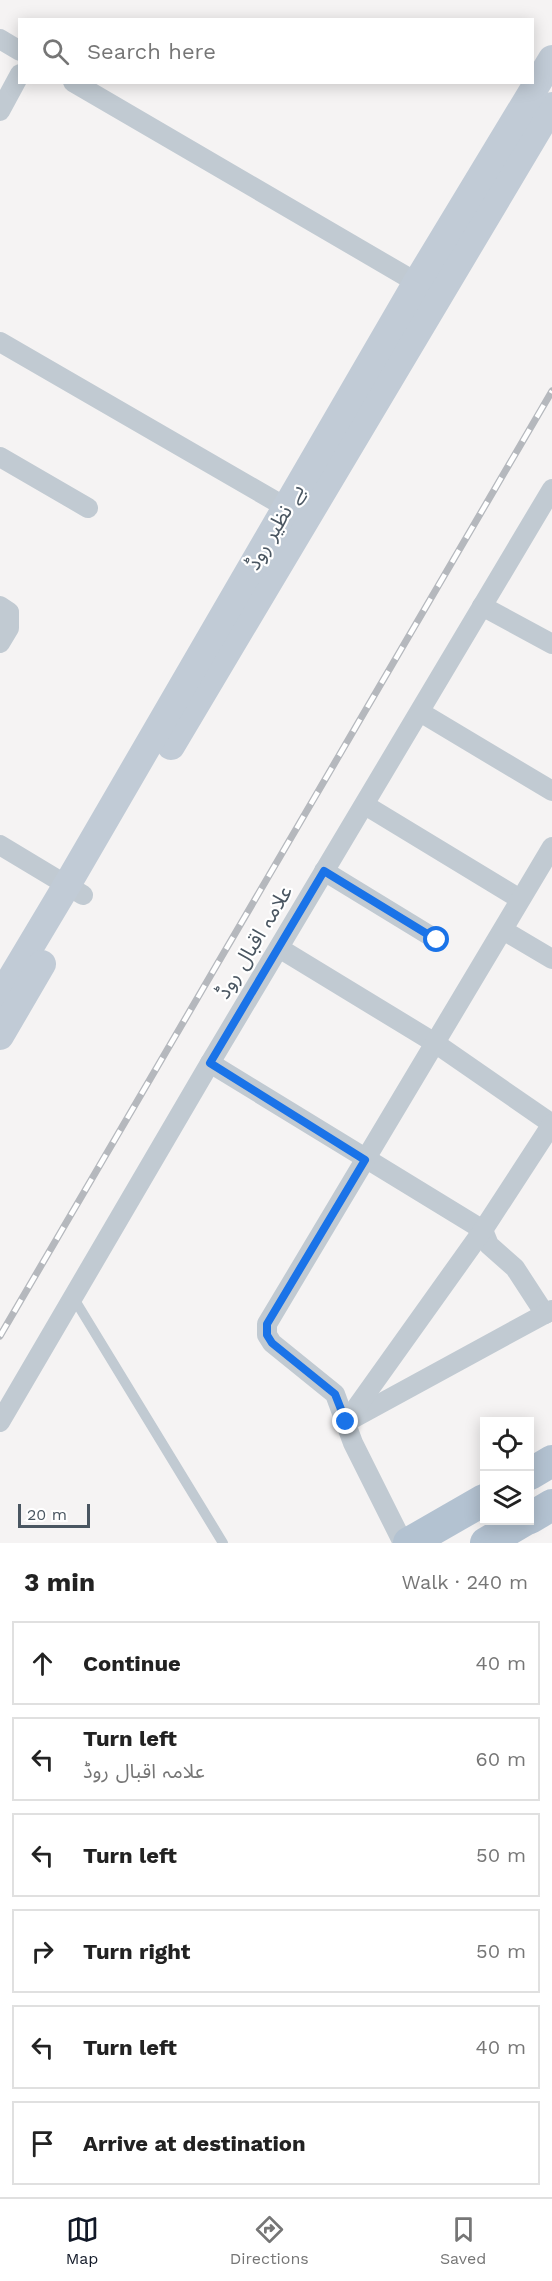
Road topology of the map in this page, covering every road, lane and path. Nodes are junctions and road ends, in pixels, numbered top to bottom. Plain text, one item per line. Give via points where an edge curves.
1 (0, 39) edge
2 (18, 50) edge
3 (552, 59) edge
4 (18, 78) edge
5 (76, 84) edge
6 (552, 106) edge
7 (0, 111) edge
8 (428, 289) junction
9 (0, 342) edge
10 (0, 457) edge
11 (552, 490) edge
12 (88, 508) dead end
13 (287, 508) junction
14 (0, 606) edge
15 (482, 606) junction
16 (0, 643) edge
17 (552, 644) edge
18 (420, 712) junction
19 (552, 791) edge
20 (365, 805) junction
21 (0, 845) edge
22 (552, 847) edge
23 (324, 871) junction
24 (75, 890) junction
25 (520, 900) junction
26 (503, 930) junction
27 (437, 940) dead end
28 (279, 948) junction
29 (552, 958) edge
30 (0, 997) edge
31 (0, 1036) edge
32 (435, 1043) junction
33 (210, 1063) junction
34 (552, 1124) edge
35 (365, 1160) junction
36 (483, 1230) junction
37 (73, 1297) junction
38 (548, 1312) edge
39 (0, 1422) edge
40 (346, 1422) junction
41 (552, 1461) edge
42 (534, 1472) edge
43 (480, 1502) edge
44 (552, 1505) edge
45 (534, 1516) edge
46 (518, 1525) edge
47 (223, 1543) edge
48 (403, 1543) edge
49 (409, 1543) edge
50 (486, 1543) edge

1 - 2 street
3 - 8 main road, بے نظیر روڈ
4 - 7 street
5 - 8 street
6 - 8 main road
8 - 13 main road, بے نظیر روڈ
8 - 24 main road
9 - 13 street
10 - 12 street
11 - 15 street, علامہ اقبال روڈ
13 - 24 main road, بے نظیر روڈ
14 - 16 street via 9,612 9,628
15 - 17 street
15 - 18 street, علامہ اقبال روڈ
18 - 19 street
18 - 20 street, علامہ اقبال روڈ
20 - 23 street, علامہ اقبال روڈ
20 - 25 street
21 - 24 street
22 - 25 street
23 - 27 street
23 - 28 street, علامہ اقبال روڈ
24 - 30 main road, بے نظیر روڈ
24 - 31 main road
25 - 26 street
26 - 29 street
26 - 32 street
28 - 32 street
28 - 33 street, علامہ اقبال روڈ
32 - 34 street
32 - 35 street
33 - 35 street
33 - 37 street, علامہ اقبال روڈ
34 - 36 street
35 - 36 street
35 - 40 street via 267,1324 272,1343 335,1394
36 - 38 street via 489,1245 515,1268
36 - 40 street
37 - 39 street, علامہ اقبال روڈ
37 - 47 lane
38 - 40 street
40 - 48 street
41 - 42 main road
43 - 49 main road
44 - 45 main road
46 - 50 main road

